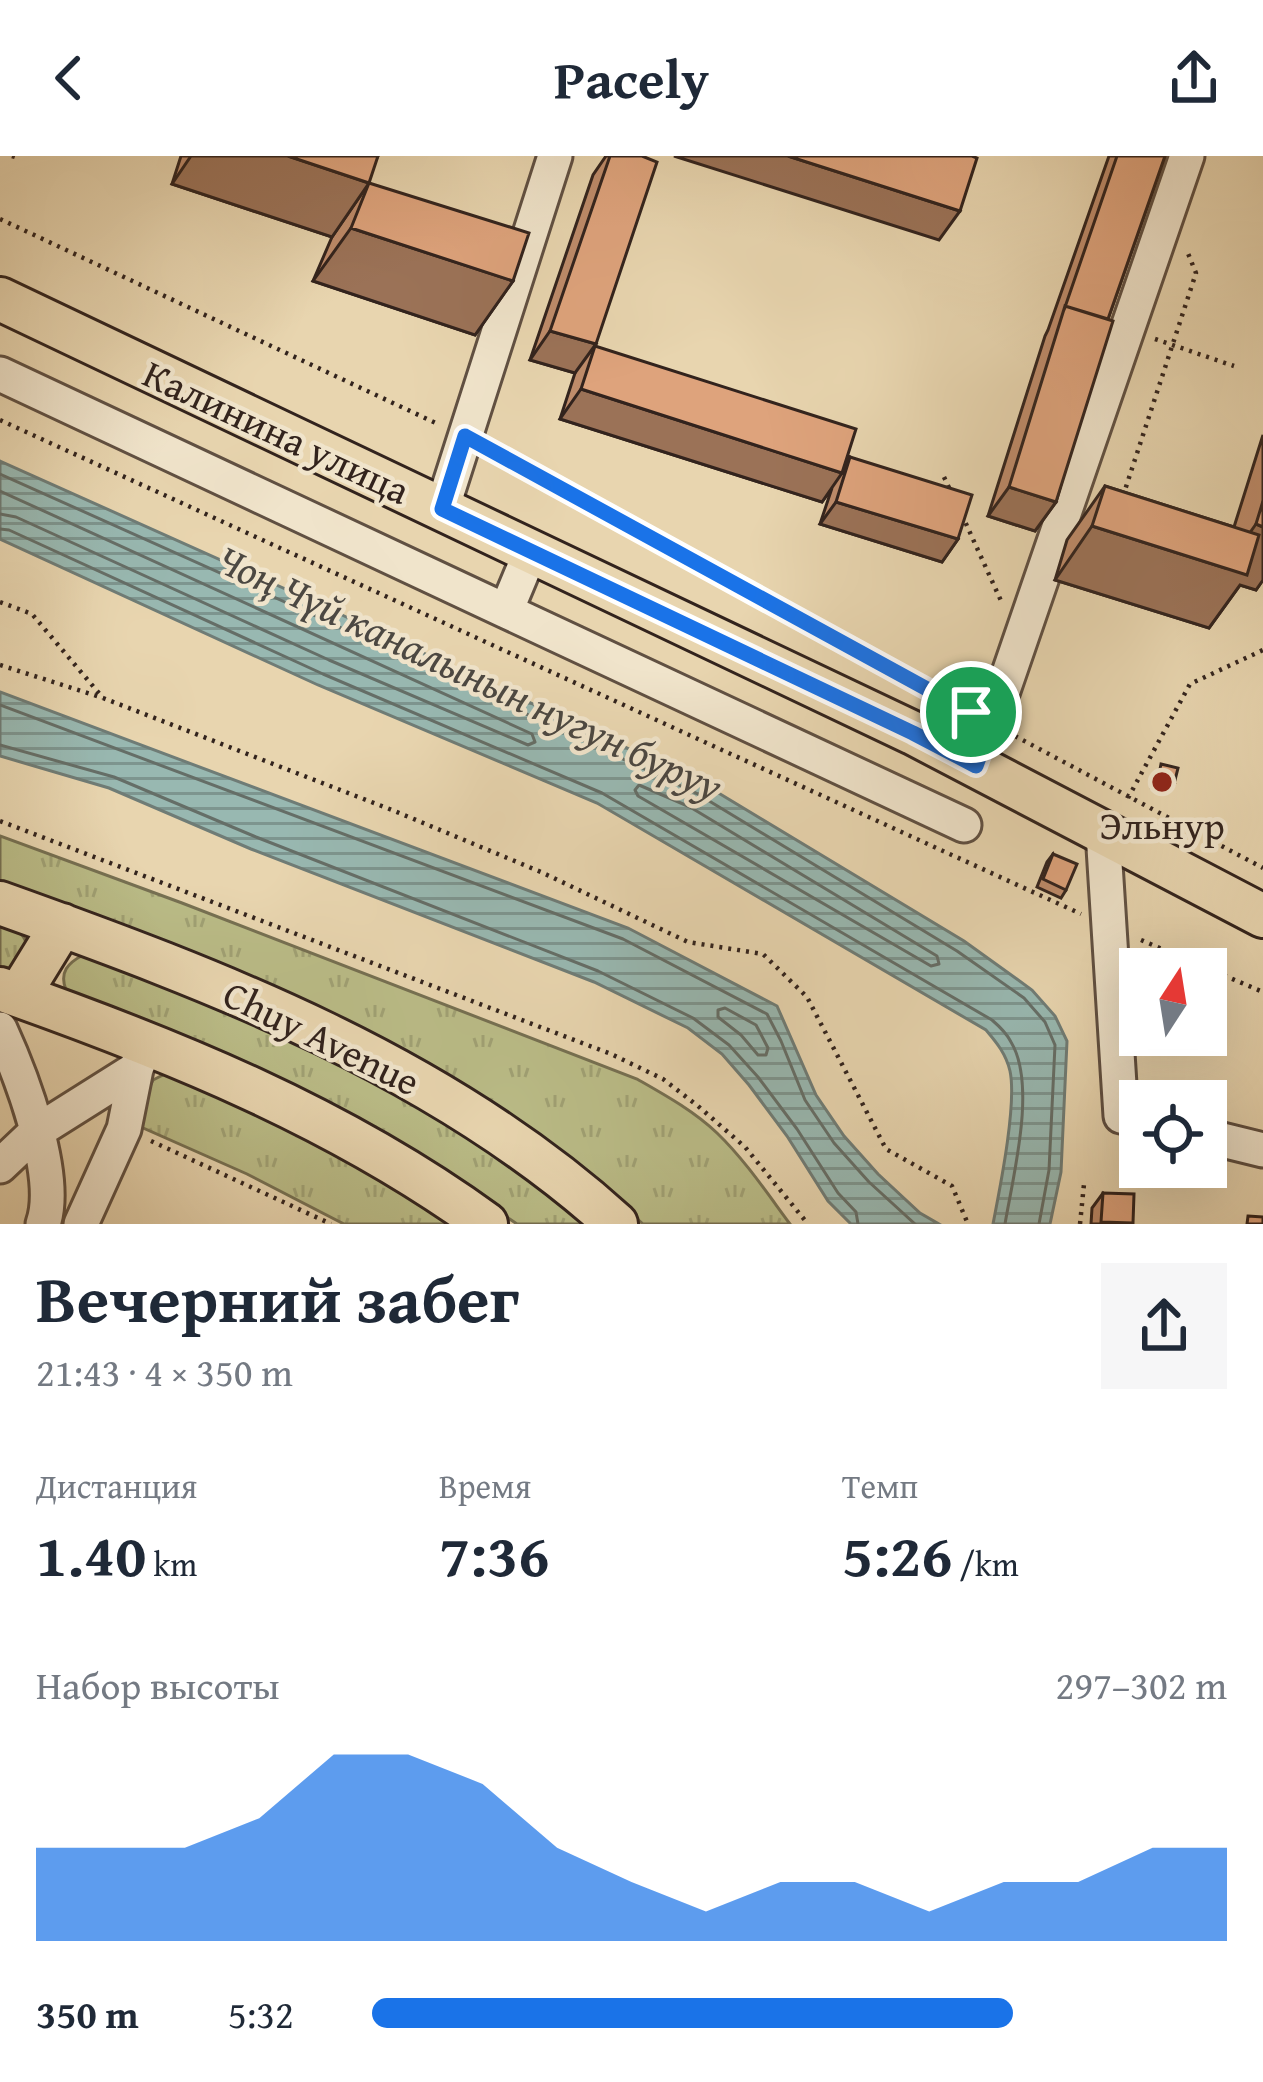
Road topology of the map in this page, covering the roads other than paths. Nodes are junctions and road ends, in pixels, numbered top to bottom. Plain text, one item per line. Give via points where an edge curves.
1 (555, 156) edge
2 (1187, 156) edge
3 (0, 298) edge
4 (0, 374) edge
5 (442, 509) junction
6 (531, 551) junction
7 (506, 611) junction
8 (976, 766) junction
9 (1115, 815) junction
10 (964, 824) dead end
11 (0, 903) edge
12 (1263, 916) edge
13 (62, 925) junction
14 (5, 1007) edge
15 (141, 1056) junction
16 (1119, 1084) edge
17 (37, 1132) junction
18 (1227, 1141) edge
19 (1263, 1150) edge
20 (0, 1166) edge
21 (43, 1224) edge
22 (81, 1224) edge
23 (486, 1224) edge
24 (616, 1224) edge

1 - 5 lane
2 - 8 lane
3 - 5 main road, Калинина улица
4 - 7 lane
5 - 6 main road, Калинина улица
6 - 7 lane
6 - 8 main road, Калинина улица
7 - 10 lane
8 - 9 main road, Калинина улица
9 - 12 main road, Калинина улица
9 - 16 lane via 1109,926
11 - 13 main road, Chuy Avenue
13 - 14 main road
13 - 24 main road, Chuy Avenue via 279,1009 356,1048 518,1146
14 - 15 main road, Chuy Avenue
14 - 17 lane
15 - 17 lane
15 - 22 lane via 124,1129
15 - 23 main road, Chuy Avenue via 262,1093 410,1171
17 - 20 lane
17 - 21 lane
18 - 19 lane

